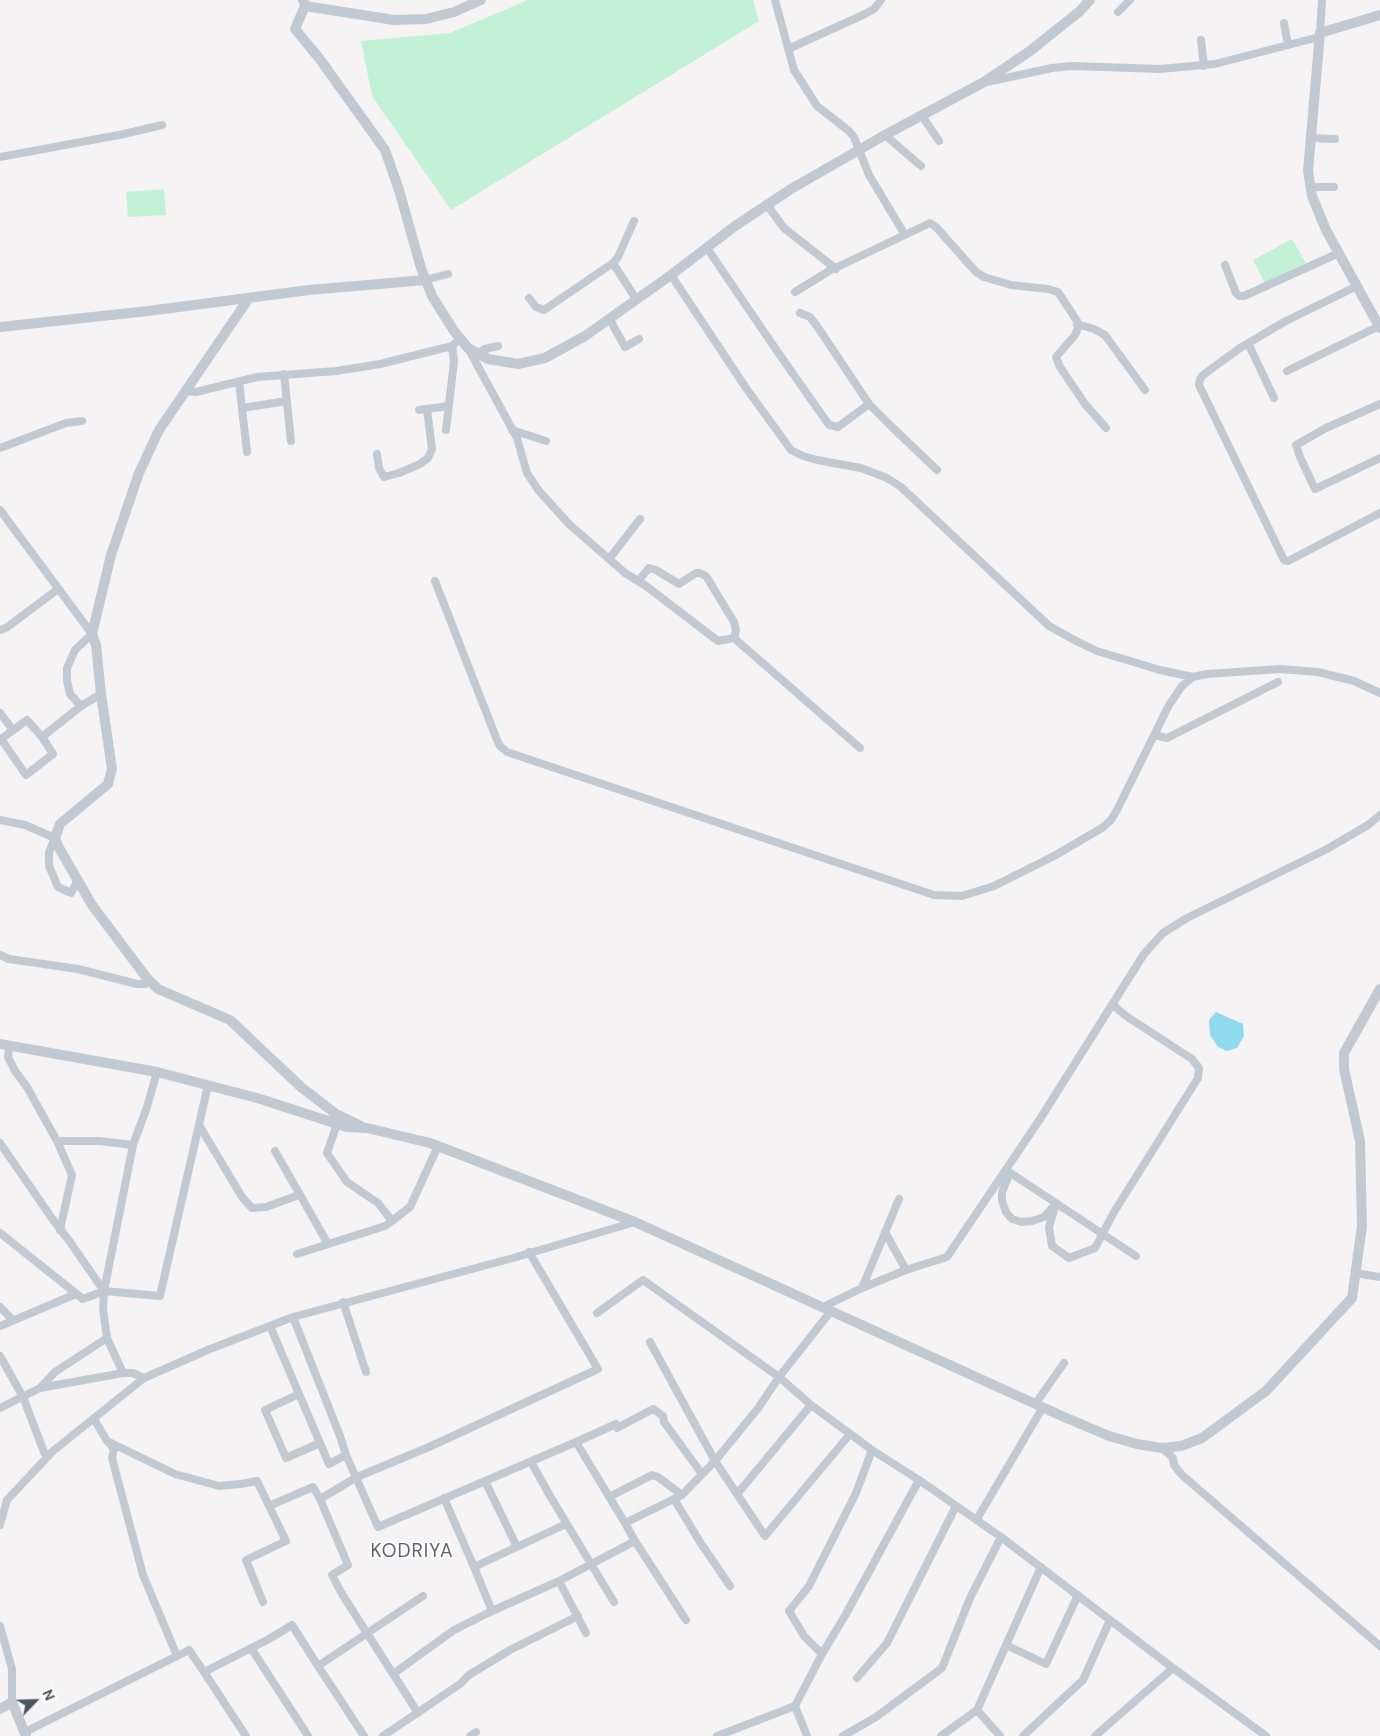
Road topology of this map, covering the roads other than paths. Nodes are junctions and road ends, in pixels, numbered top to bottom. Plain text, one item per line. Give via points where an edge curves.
1 (481, 0) edge
2 (775, 0) edge
3 (881, 0) edge
4 (1090, 0) edge
5 (1130, 0) edge
6 (1322, 0) edge
7 (304, 3) edge
8 (1118, 12) dead end
9 (1380, 14) edge
10 (1284, 23) dead end
11 (1320, 35) junction
12 (1200, 40) dead end
13 (1288, 45) junction
14 (788, 49) junction
15 (1204, 66) junction
16 (984, 82) junction
17 (922, 116) junction
18 (162, 125) dead end
19 (885, 135) junction
20 (1311, 138) junction
21 (1335, 139) dead end
22 (938, 141) dead end
23 (859, 150) junction
24 (0, 157) edge
25 (921, 166) dead end
26 (1310, 186) junction
27 (1334, 187) dead end
28 (767, 205) junction
29 (634, 221) dead end
30 (905, 235) junction
31 (707, 248) junction
32 (1339, 253) junction
33 (613, 264) junction
34 (1226, 266) dead end
35 (836, 269) junction
36 (448, 274) dead end
37 (671, 275) junction
38 (426, 280) junction
39 (1357, 286) junction
40 (795, 292) dead end
41 (249, 298) junction
42 (529, 298) dead end
43 (636, 299) junction
44 (800, 313) dead end
45 (608, 318) junction
46 (1077, 324) junction
47 (0, 327) edge
48 (1380, 327) edge
49 (639, 339) dead end
50 (456, 342) junction
51 (1248, 343) junction
52 (498, 346) dead end
53 (468, 348) junction
54 (477, 354) junction
55 (1286, 371) dead end
56 (284, 374) junction
57 (239, 382) junction
58 (1146, 390) dead end
59 (185, 391) junction
60 (1274, 398) dead end
61 (287, 401) junction
62 (869, 404) junction
63 (1380, 404) edge
64 (448, 406) junction
65 (242, 408) junction
66 (82, 420) dead end
67 (1106, 428) dead end
68 (446, 430) dead end
69 (512, 430) junction
70 (292, 441) dead end
71 (546, 441) dead end
72 (0, 448) edge
73 (247, 452) dead end
74 (377, 454) dead end
75 (1380, 458) edge
76 (937, 470) dead end
77 (0, 510) edge
78 (1380, 513) edge
79 (640, 519) dead end
80 (610, 559) junction
81 (435, 580) dead end
82 (638, 581) junction
83 (58, 589) junction
84 (0, 630) edge
85 (92, 634) junction
86 (734, 638) junction
87 (1193, 677) junction
88 (1278, 682) dead end
89 (1380, 693) edge
90 (101, 694) junction
91 (81, 706) junction
92 (0, 714) edge
93 (13, 730) junction
94 (1154, 735) junction
95 (42, 737) junction
96 (860, 748) dead end
97 (1380, 815) edge
98 (0, 820) edge
99 (55, 838) junction
100 (78, 880) junction
101 (84, 891) junction
102 (71, 893) junction
103 (0, 955) edge
104 (145, 984) dead end
105 (1380, 989) edge
106 (1113, 1006) junction
107 (4, 1045) edge
108 (157, 1072) junction
109 (208, 1085) junction
110 (337, 1124) junction
111 (199, 1125) junction
112 (366, 1128) junction
113 (57, 1141) junction
114 (0, 1143) edge
115 (133, 1145) junction
116 (438, 1146) junction
117 (275, 1151) dead end
118 (1008, 1172) junction
119 (299, 1195) junction
120 (899, 1199) dead end
121 (1056, 1204) junction
122 (392, 1220) junction
123 (635, 1222) junction
124 (60, 1230) junction
125 (885, 1232) junction
126 (0, 1233) edge
127 (1102, 1234) junction
128 (328, 1244) junction
129 (529, 1252) junction
130 (297, 1254) dead end
131 (1136, 1256) dead end
132 (906, 1270) junction
133 (1356, 1274) junction
134 (1380, 1277) edge
135 (862, 1288) junction
136 (104, 1291) junction
137 (76, 1294) junction
138 (342, 1302) junction
139 (0, 1307) edge
140 (827, 1309) junction
141 (597, 1313) dead end
142 (293, 1317) junction
143 (13, 1320) junction
144 (0, 1326) edge
145 (270, 1326) junction
146 (107, 1338) junction
147 (650, 1342) dead end
148 (0, 1356) edge
149 (1064, 1363) dead end
150 (366, 1372) dead end
151 (123, 1373) junction
152 (780, 1377) junction
153 (144, 1378) junction
154 (40, 1388) junction
155 (299, 1394) junction
156 (23, 1397) junction
157 (811, 1405) junction
158 (1040, 1405) junction
159 (0, 1408) edge
160 (94, 1419) junction
161 (850, 1434) junction
162 (107, 1441) junction
163 (576, 1442) junction
164 (320, 1443) junction
165 (1162, 1448) junction
166 (872, 1450) junction
167 (44, 1452) dead end
168 (346, 1455) junction
169 (715, 1461) junction
170 (531, 1462) junction
171 (702, 1474) junction
172 (357, 1477) junction
173 (919, 1480) junction
174 (485, 1481) junction
175 (738, 1493) junction
176 (682, 1495) junction
177 (608, 1497) junction
178 (444, 1498) junction
179 (320, 1499) junction
180 (674, 1499) junction
181 (269, 1506) junction
182 (956, 1506) junction
183 (977, 1519) junction
184 (625, 1523) junction
185 (566, 1524) junction
186 (0, 1525) edge
187 (1001, 1537) junction
188 (634, 1541) junction
189 (517, 1547) junction
190 (592, 1565) junction
191 (474, 1567) junction
192 (1040, 1567) junction
193 (559, 1581) junction
194 (730, 1586) dead end
195 (423, 1596) dead end
196 (1078, 1596) junction
197 (263, 1602) dead end
198 (614, 1602) dead end
199 (492, 1611) junction
200 (578, 1616) junction
201 (686, 1620) dead end
202 (1110, 1620) junction
203 (0, 1626) edge
204 (586, 1633) dead end
205 (368, 1634) junction
206 (1006, 1645) junction
207 (1380, 1646) edge
208 (252, 1648) junction
209 (822, 1654) junction
210 (177, 1656) junction
211 (318, 1666) junction
212 (1173, 1668) junction
213 (204, 1672) junction
214 (393, 1674) junction
215 (857, 1678) dead end
216 (12, 1702) junction
217 (795, 1706) junction
218 (0, 1709) edge
219 (977, 1710) junction
220 (418, 1713) junction
221 (26, 1734) edge
222 (246, 1736) edge
223 (308, 1736) edge
224 (364, 1736) edge
225 (383, 1736) edge
226 (717, 1736) edge
227 (807, 1736) edge
228 (843, 1736) edge
229 (941, 1736) edge
230 (1000, 1736) edge
231 (1022, 1736) edge
232 (1094, 1736) edge
233 (1266, 1736) edge

1 - 7 street via 454,12 426,19 394,20
2 - 14 street
3 - 14 street via 863,15
4 - 16 street via 1030,51
5 - 8 street
6 - 11 street
7 - 38 street via 296,29 385,150
9 - 11 street
10 - 13 street
11 - 13 street
11 - 20 street
12 - 15 street
13 - 15 street
14 - 23 street via 794,70 817,106 849,131
15 - 16 street via 1160,69 1072,66
16 - 17 street
17 - 19 street
17 - 22 street
18 - 24 street
19 - 23 street
19 - 25 street
20 - 21 street
20 - 26 street
23 - 28 street
23 - 30 street via 869,175
26 - 27 street
26 - 32 street via 1326,230
28 - 31 street
28 - 35 street via 784,228
29 - 33 street
30 - 35 street
30 - 46 street via 930,223 984,277 1058,292
31 - 37 street
31 - 62 street via 830,424 838,427
32 - 34 street via 1244,296 1236,293
32 - 39 street
33 - 42 street via 544,310 536,307
33 - 43 street
35 - 40 street
36 - 38 street
37 - 43 street
37 - 87 street via 746,388 792,450 816,460 861,468 887,478 925,508 1049,626 1097,651
38 - 41 street
38 - 50 street
39 - 48 street
39 - 51 street
41 - 47 street
41 - 59 street
43 - 45 street
44 - 62 street via 810,317
45 - 49 street via 625,347
45 - 54 street via 585,336 545,358 518,364 488,360
46 - 58 street via 1104,335
46 - 67 street via 1075,335 1056,357 1086,404
48 - 55 street
50 - 53 street
50 - 56 street via 356,369
50 - 64 street
51 - 60 street
51 - 78 street via 1203,375 1200,385 1284,560 1292,560
52 - 54 street
53 - 54 street
53 - 69 street
56 - 57 street
56 - 61 street
57 - 59 street via 196,392
57 - 65 street
59 - 85 street via 159,430 139,473 111,555
61 - 65 street
61 - 70 street
62 - 76 street
63 - 75 street via 1296,445 1315,489
64 - 68 street
64 - 74 street via 423,409 432,449 420,464 384,477
65 - 73 street
66 - 72 street
69 - 71 street
69 - 80 street via 527,473 539,491 569,524
77 - 83 street
79 - 80 street
80 - 82 street
81 - 94 street via 496,740 507,752 934,895 962,896 994,886 1102,828 1117,810
82 - 86 street via 718,641
82 - 86 street via 649,568 678,584 696,573 706,576 734,622
83 - 84 street
83 - 85 street
85 - 90 street
85 - 91 street via 76,650 67,668 70,694
86 - 96 street
87 - 89 street via 1280,669 1304,671 1338,676
87 - 94 street via 1176,693
88 - 94 street via 1167,738
90 - 91 street
90 - 99 street via 112,769 108,784 60,824
91 - 95 street
92 - 93 street
93 - 95 street via 27,720
93 - 95 street via 1,739 26,775 53,754
97 - 106 street via 1328,849 1174,925 1144,954
98 - 99 street via 25,825
99 - 100 street
99 - 102 street via 49,852 49,866 58,886
100 - 101 street
100 - 102 street
101 - 102 street
101 - 112 street via 158,989 230,1020 300,1087 336,1114
103 - 104 street
105 - 133 street via 1344,1054 1344,1068 1360,1141 1362,1226
106 - 118 street
106 - 127 street via 1192,1059 1199,1073 1190,1094
107 - 108 street
107 - 113 street via 15,1071
108 - 109 street
108 - 115 street
109 - 110 street
109 - 111 street
110 - 112 street
110 - 122 street via 327,1153 347,1182 378,1203
111 - 119 street via 242,1197 252,1208
111 - 136 street via 160,1296
112 - 116 street
113 - 115 street
113 - 124 street via 72,1175
114 - 124 street
115 - 136 street
116 - 122 street via 410,1207
116 - 123 street
117 - 119 street
118 - 121 street
118 - 121 street via 1002,1201 1012,1219 1022,1222 1044,1217
118 - 132 street via 947,1258
119 - 128 street
120 - 125 street
121 - 127 street
121 - 127 street via 1049,1227 1052,1246 1058,1251 1069,1258 1088,1252 1099,1242
122 - 128 street via 384,1226
123 - 129 street
123 - 140 street
124 - 136 street
125 - 132 street
125 - 135 street
126 - 137 street
127 - 131 street
128 - 130 street
129 - 138 street
129 - 172 street via 598,1369
132 - 135 street
133 - 134 street
133 - 165 street via 1352,1298 1266,1391 1202,1438 1181,1446
135 - 140 street
136 - 137 street via 83,1299
136 - 146 street
137 - 143 street
138 - 142 street
138 - 150 street
139 - 143 street
140 - 152 street
140 - 158 street
141 - 152 street via 643,1280
142 - 145 street
142 - 168 street
143 - 144 street
145 - 153 street
145 - 155 street
146 - 151 street
146 - 154 street via 55,1372
147 - 169 street
148 - 156 street
149 - 158 street
151 - 153 street
151 - 154 street
152 - 157 street
152 - 169 street
153 - 160 street
154 - 156 street
155 - 164 street
155 - 164 street via 265,1410 268,1418 286,1458
156 - 159 street
156 - 167 street
157 - 161 street
157 - 175 street
158 - 165 street via 1109,1436
158 - 183 street
160 - 162 street
160 - 186 street via 53,1451 8,1500
161 - 166 street
161 - 175 street via 765,1536
162 - 181 street via 196,1481 219,1486 257,1481
162 - 210 street via 114,1449 112,1458 143,1575
163 - 170 street
163 - 171 street via 653,1409 663,1416 664,1422
163 - 177 street
164 - 168 street via 329,1464
165 - 207 street via 1173,1458 1182,1475
166 - 173 street
166 - 209 street via 856,1493 809,1586 789,1611 804,1636
168 - 172 street
169 - 171 street
169 - 175 street
170 - 174 street
170 - 185 street
171 - 176 street
172 - 178 street via 378,1527
172 - 179 street
173 - 182 street
173 - 209 street
174 - 178 street
174 - 189 street
176 - 177 street via 652,1476
176 - 180 street
177 - 184 street
178 - 191 street
179 - 181 street via 313,1487
179 - 205 street via 348,1566 332,1575
180 - 184 street
180 - 194 street
181 - 197 street via 286,1541 246,1560
182 - 183 street
182 - 215 street via 886,1643
183 - 187 street
184 - 188 street
185 - 189 street
185 - 190 street
187 - 192 street
187 - 228 street via 970,1598 942,1668 876,1717
188 - 190 street
188 - 201 street
189 - 191 street
190 - 193 street
190 - 198 street
191 - 199 street
192 - 196 street
192 - 206 street
193 - 199 street
193 - 200 street
195 - 205 street
196 - 202 street
196 - 206 street via 1046,1664
199 - 214 street via 454,1630
200 - 204 street
200 - 220 street via 510,1650
202 - 212 street
202 - 231 street via 1083,1680
203 - 216 street via 12,1670
205 - 211 street
205 - 214 street
206 - 219 street
208 - 211 street via 292,1625
208 - 213 street
208 - 223 street
209 - 217 street
210 - 213 street via 189,1650
210 - 221 street
211 - 224 street
212 - 232 street
212 - 233 street
213 - 222 street
214 - 220 street
216 - 218 street
216 - 221 street
217 - 226 street
217 - 227 street
219 - 229 street
219 - 230 street
220 - 225 street

